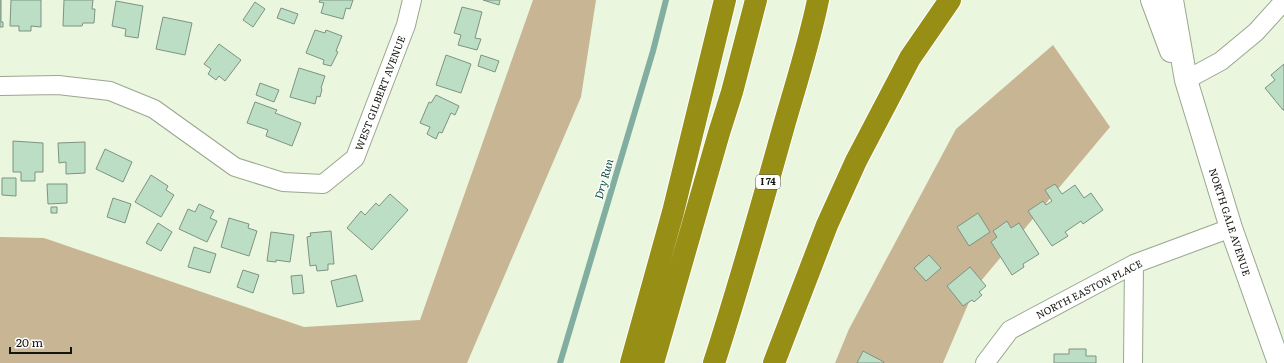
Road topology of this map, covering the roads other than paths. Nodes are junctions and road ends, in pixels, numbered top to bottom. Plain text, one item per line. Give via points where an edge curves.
1 (412, 0) edge
2 (724, 0) edge
3 (756, 0) edge
4 (818, 0) edge
5 (950, 0) edge
6 (1152, 0) edge
7 (1172, 0) edge
8 (1284, 1) edge
9 (1186, 80) junction
10 (0, 86) edge
11 (1231, 228) junction
12 (1134, 264) junction
13 (631, 363) edge
14 (653, 363) edge
15 (714, 363) edge
16 (774, 363) edge
17 (985, 363) edge
18 (1133, 363) edge
19 (1279, 363) edge

1 - 10 street, WEST GILBERT AVENUE via 406,25 355,158 322,184 282,182 235,167 154,109 110,91 58,85
2 - 13 highway via 673,212
3 - 14 highway via 732,92
4 - 15 highway, I 74 via 736,295
5 - 16 highway via 910,58 856,161 828,224
6 - 9 main road, NORTH GALE AVENUE via 1168,45
7 - 9 main road, NORTH GALE AVENUE
8 - 9 street via 1256,32 1222,61
9 - 11 main road, NORTH GALE AVENUE
11 - 12 street, NORTH EASTON PLACE
11 - 19 main road, NORTH GALE AVENUE
12 - 17 street, NORTH EASTON PLACE via 1010,330
12 - 18 street

